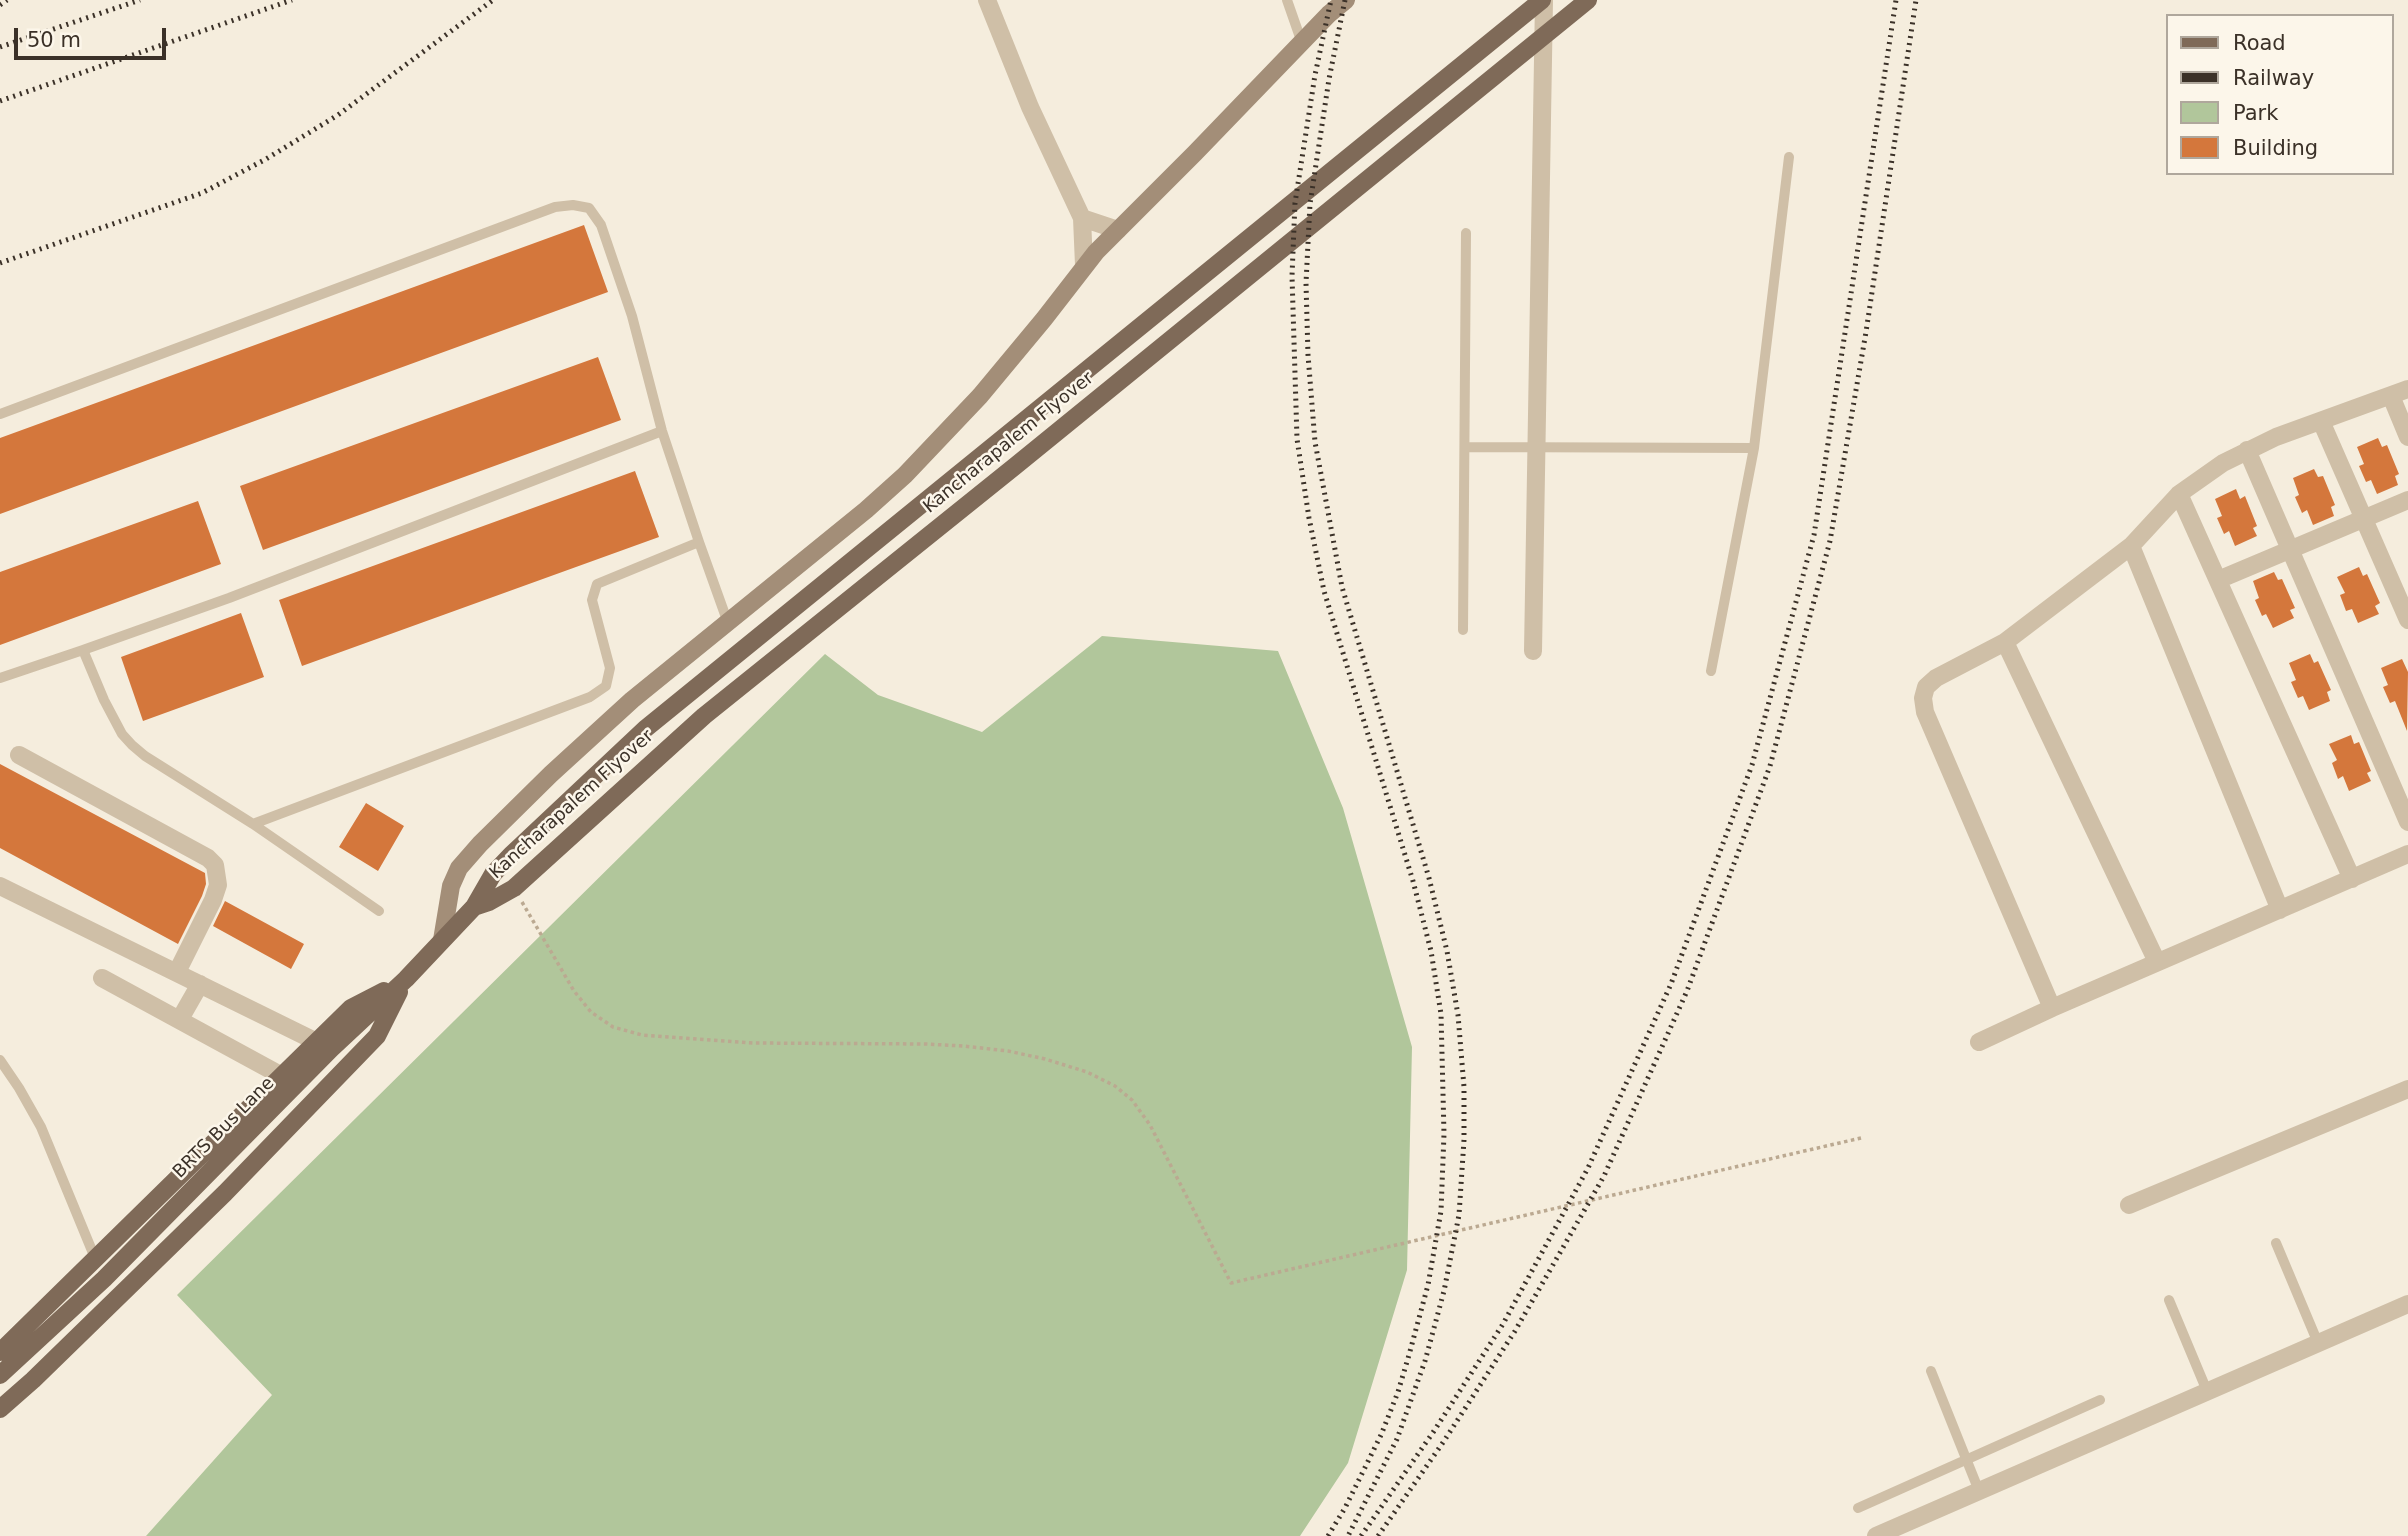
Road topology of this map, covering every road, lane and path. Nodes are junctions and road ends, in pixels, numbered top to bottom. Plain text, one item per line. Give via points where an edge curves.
1 (987, 0) edge
2 (1287, 0) edge
3 (1346, 0) edge
4 (1543, 0) edge
5 (1588, 0) edge
6 (1302, 43) junction
7 (1789, 157) dead end
8 (1082, 218) junction
9 (1118, 230) junction
10 (1466, 233) dead end
11 (1084, 265) junction
12 (2400, 393) edge
13 (0, 414) edge
14 (2321, 421) junction
15 (662, 431) junction
16 (2408, 437) edge
17 (1465, 447) junction
18 (1535, 448) junction
19 (1754, 448) junction
20 (2247, 450) junction
21 (2179, 494) junction
22 (2408, 500) edge
23 (2363, 519) junction
24 (698, 542) junction
25 (2131, 546) junction
26 (2289, 550) junction
27 (2218, 580) junction
28 (2408, 620) edge
29 (728, 623) junction
30 (1463, 631) dead end
31 (2005, 642) junction
32 (83, 650) junction
33 (1533, 651) dead end
34 (1711, 671) dead end
35 (0, 678) edge
36 (19, 755) dead end
37 (2408, 822) edge
38 (253, 824) junction
39 (2408, 854) edge
40 (2352, 879) junction
41 (0, 886) edge
42 (514, 888) junction
43 (474, 906) junction
44 (2280, 910) junction
45 (379, 911) dead end
46 (442, 940) junction
47 (2157, 962) junction
48 (177, 972) junction
49 (102, 978) dead end
50 (406, 979) junction
51 (200, 984) junction
52 (2052, 1008) junction
53 (180, 1019) junction
54 (317, 1042) junction
55 (1979, 1042) dead end
56 (0, 1060) edge
57 (282, 1076) junction
58 (2408, 1089) edge
59 (1861, 1138) dead end
60 (2129, 1205) dead end
61 (2276, 1243) dead end
62 (95, 1258) junction
63 (2169, 1300) dead end
64 (2408, 1304) edge
65 (2318, 1343) junction
66 (0, 1352) edge
67 (1931, 1371) dead end
68 (0, 1375) edge
69 (2207, 1391) junction
70 (2100, 1400) dead end
71 (0, 1409) edge
72 (1967, 1460) junction
73 (1979, 1491) junction
74 (1858, 1508) dead end
75 (1876, 1536) edge

1 - 8 street via 1035,119
2 - 6 lane
3 - 6 street
4 - 18 street
4 - 43 main road, Kancharapalem Flyover via 671,707 512,854 493,874
5 - 42 main road, Kancharapalem Flyover via 704,716
6 - 9 street
7 - 19 lane
8 - 9 street
8 - 11 street
9 - 11 street
10 - 17 lane
11 - 29 street via 988,386 905,475
12 - 14 street
12 - 16 street
13 - 15 lane via 555,207 573,205 589,208 601,225 632,316
14 - 20 street
14 - 23 street
15 - 24 lane
15 - 32 lane
17 - 18 lane
17 - 30 lane
18 - 19 lane
18 - 33 street
19 - 34 lane
20 - 21 street
20 - 26 street
21 - 25 street
21 - 27 street
22 - 23 street
23 - 26 street
23 - 28 street
24 - 29 lane
24 - 38 lane via 597,584 592,600 610,668 606,686 590,697
25 - 31 street
25 - 44 street
26 - 27 street
26 - 37 street
27 - 40 street
29 - 46 street via 632,700 480,844 459,868 451,886
31 - 47 street
31 - 52 street via 1936,678 1923,698 1925,712
32 - 35 lane
32 - 38 lane via 104,700 132,745
36 - 48 street via 215,865 218,885 213,900
38 - 45 lane
39 - 40 street
40 - 44 street
41 - 48 street
42 - 43 main road, Kancharapalem Flyover
42 - 59 path via 574,991 591,1012 613,1027 642,1035 754,1043 974,1047 1045,1059 1115,1086 1150,1125 1231,1283
43 - 46 main road, BRTS Bus Lane
44 - 47 street
46 - 50 main road, BRTS Bus Lane
47 - 52 street
48 - 51 street
49 - 53 street
50 - 54 main road via 352,1008
50 - 68 main road, BRTS Bus Lane via 104,1279
50 - 71 main road via 377,1036 225,1193
51 - 53 street
51 - 54 street
52 - 55 street
53 - 57 street
54 - 57 main road
56 - 62 lane via 41,1127
57 - 62 main road
58 - 60 street
61 - 65 lane
62 - 66 main road
63 - 69 lane
64 - 65 street
65 - 69 street
67 - 72 lane
69 - 73 street
70 - 72 lane
72 - 73 lane
72 - 74 lane
73 - 75 street

